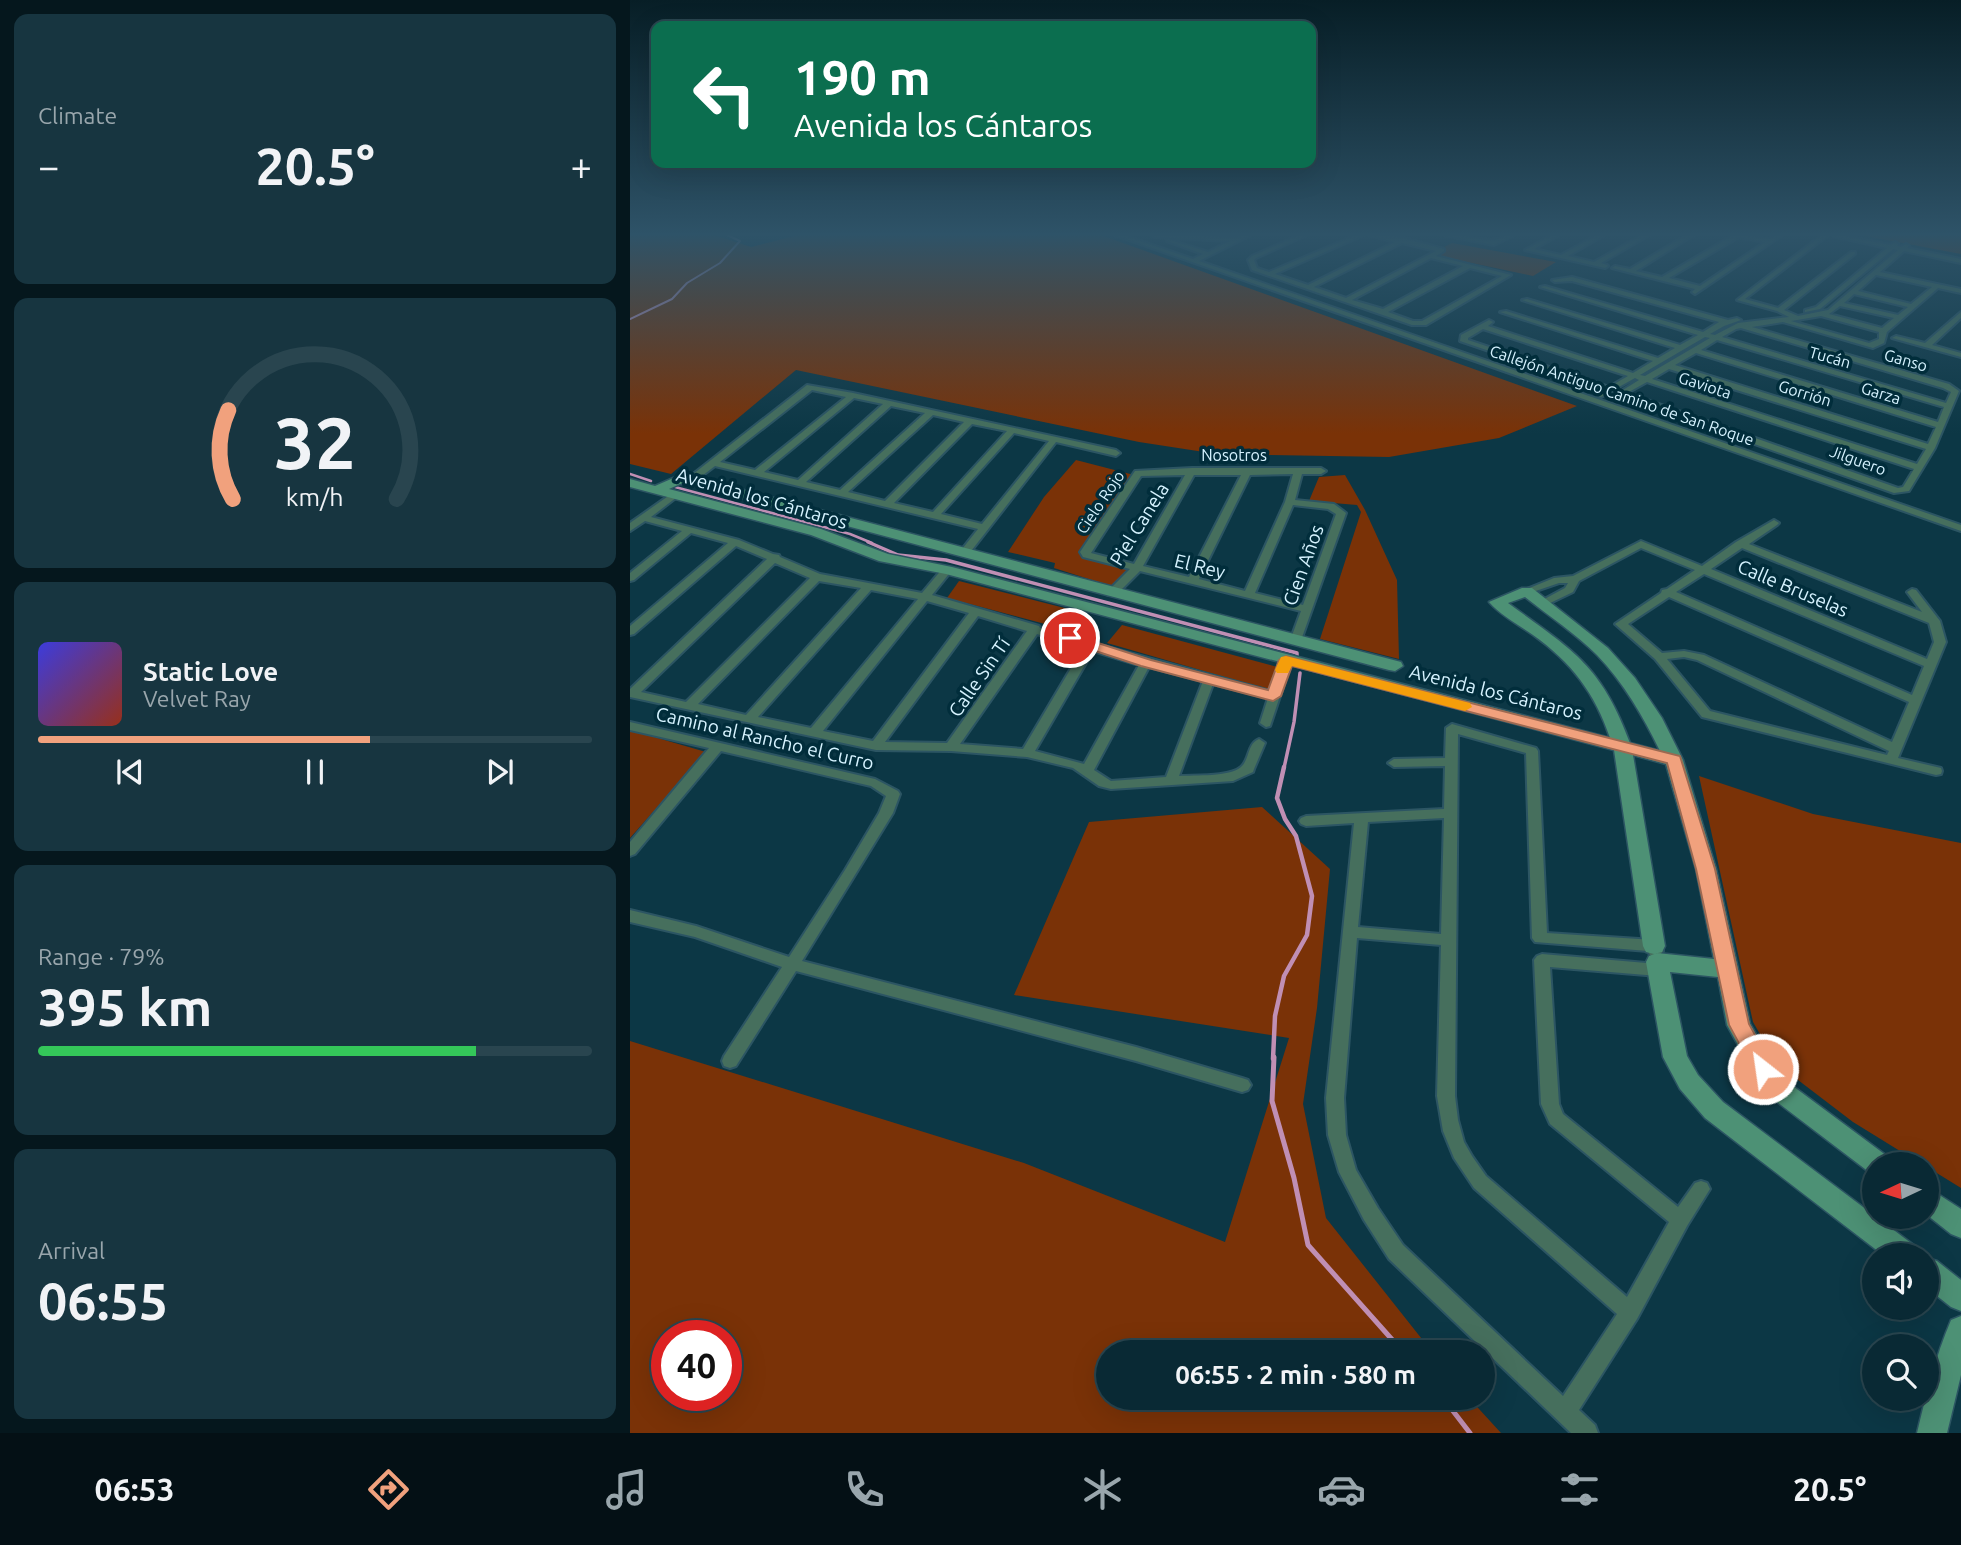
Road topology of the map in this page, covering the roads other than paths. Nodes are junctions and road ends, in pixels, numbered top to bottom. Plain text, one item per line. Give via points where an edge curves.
1 (1310, 301) edge
2 (1346, 301) edge
3 (1403, 301) edge
4 (1462, 301) edge
5 (1523, 301) edge
6 (1544, 301) edge
7 (1590, 301) edge
8 (1650, 301) edge
9 (1741, 301) edge
10 (1791, 301) edge
11 (1827, 301) edge
12 (1843, 301) edge
13 (1891, 301) edge
14 (1918, 301) edge
15 (1840, 303) junction
16 (1912, 306) junction
17 (1779, 310) junction
18 (1382, 312) junction
19 (1822, 314) junction
20 (1961, 314) edge
21 (1793, 316) junction
22 (1898, 317) junction
23 (1362, 319) junction
24 (1779, 320) junction
25 (1726, 322) junction
26 (1485, 324) joint
27 (1738, 326) junction
28 (1704, 335) junction
29 (1882, 337) junction
30 (1716, 338) junction
31 (1896, 338) dead end
32 (1870, 346) joint
33 (1927, 346) junction
34 (1683, 348) junction
35 (1695, 350) junction
36 (1961, 355) edge
37 (1660, 361) junction
38 (1669, 366) junction
39 (1863, 372) junction
40 (1633, 377) junction
41 (1645, 380) junction
42 (1611, 394) junction
43 (1621, 394) junction
44 (853, 395) junction
45 (1601, 395) dead end
46 (1848, 397) junction
47 (889, 403) junction
48 (1948, 406) junction
49 (931, 412) junction
50 (1835, 417) junction
51 (968, 422) junction
52 (1939, 425) junction
53 (1011, 432) junction
54 (1825, 439) junction
55 (1053, 441) junction
56 (1931, 448) junction
57 (1116, 453) dead end
58 (1807, 458) junction
59 (714, 463) junction
60 (1919, 468) junction
61 (1146, 471) joint
62 (1192, 471) junction
63 (1247, 471) junction
64 (1321, 471) dead end
65 (1298, 472) junction
66 (757, 473) junction
67 (691, 480) junction
68 (801, 482) junction
69 (630, 483) edge
70 (657, 490) junction
71 (843, 492) junction
72 (674, 495) junction
73 (1290, 502) junction
74 (888, 503) junction
75 (936, 515) junction
76 (644, 518) junction
77 (1773, 523) dead end
78 (984, 527) junction
79 (630, 528) edge
80 (1961, 528) edge
81 (689, 530) junction
82 (735, 542) junction
83 (1740, 544) junction
84 (964, 553) junction
85 (1087, 555) joint
86 (775, 557) junction
87 (1137, 568) junction
88 (1702, 569) junction
89 (947, 570) junction
90 (817, 577) junction
91 (630, 578) edge
92 (1575, 579) junction
93 (1192, 582) junction
94 (868, 587) junction
95 (1527, 591) junction
96 (1666, 592) junction
97 (1912, 592) dead end
98 (1112, 593) junction
99 (1248, 596) junction
100 (926, 597) junction
101 (1542, 603) junction
102 (1306, 609) junction
103 (976, 611) junction
104 (1515, 616) junction
105 (1934, 621) junction
106 (1035, 628) junction
107 (630, 632) edge
108 (1303, 643) junction
109 (1091, 644) junction
110 (1659, 657) junction
111 (1286, 660) junction
112 (1146, 663) junction
113 (1307, 664) junction
114 (1931, 665) junction
115 (1395, 666) dead end
116 (1209, 680) junction
117 (631, 694) edge
118 (1273, 696) junction
119 (1916, 701) junction
120 (689, 706) junction
121 (750, 718) junction
122 (1266, 723) dead end
123 (630, 726) edge
124 (814, 733) junction
125 (1259, 743) dead end
126 (1622, 745) junction
127 (718, 746) junction
128 (876, 746) junction
129 (951, 747) junction
130 (1027, 753) junction
131 (1894, 755) junction
132 (1674, 760) junction
133 (1451, 762) junction
134 (1394, 763) dead end
135 (1087, 771) junction
136 (1936, 771) dead end
137 (1171, 780) junction
138 (1450, 813) junction
139 (1361, 819) junction
140 (1306, 821) dead end
141 (630, 851) edge
142 (630, 916) edge
143 (1350, 932) junction
144 (1540, 938) junction
145 (1448, 940) junction
146 (1656, 959) junction
147 (1542, 960) junction
148 (792, 964) junction
149 (1726, 969) junction
150 (730, 1060) dead end
151 (1242, 1085) dead end
152 (1862, 1152) edge
153 (1701, 1189) dead end
154 (1939, 1208) edge
155 (1680, 1220) junction
156 (1961, 1225) edge
157 (1889, 1243) edge
158 (1939, 1280) edge
159 (1961, 1297) edge
160 (1630, 1312) junction
161 (1961, 1330) edge
162 (1566, 1411) junction
163 (1587, 1433) edge
164 (1932, 1433) edge

1 - 23 street, Callejón Antiguo Camino de San Roque
2 - 18 street
3 - 18 street
4 - 18 street via 1416,324
5 - 37 street via 1501,313
6 - 34 street
7 - 28 street, Tucán
8 - 25 street
9 - 17 street
10 - 17 street
11 - 21 street
12 - 15 street
13 - 16 street
14 - 16 street
15 - 19 street
15 - 22 street
16 - 22 street
17 - 21 street
18 - 23 street
19 - 21 street
19 - 29 street
20 - 33 street
21 - 24 street
21 - 25 street
22 - 29 street
23 - 80 street, Callejón Antiguo Camino de San Roque
24 - 27 street
24 - 32 street
25 - 28 street
26 - 40 street, Gaviota
26 - 42 street via 1464,341
27 - 30 street
27 - 39 street, Ganso
28 - 30 street, Tucán
28 - 34 street
29 - 32 street
30 - 35 street
30 - 39 street, Tucán
31 - 33 street
33 - 36 street
34 - 37 street
35 - 38 street
35 - 46 street, Garza
37 - 40 street
38 - 41 street
38 - 50 street, Gorrión
39 - 48 street, Tucán
39 - 48 street, Ganso via 1946,386 1955,391
40 - 41 street, Gaviota
40 - 42 street
41 - 43 street
41 - 54 street, Gaviota
42 - 43 street
42 - 45 street
43 - 58 street, Jilguero
44 - 47 street
44 - 59 street via 815,387 806,390
44 - 66 street
46 - 50 street
46 - 52 street, Garza
47 - 49 street
47 - 68 street
48 - 52 street
49 - 51 street
49 - 71 street
50 - 56 street, Gorrión
51 - 53 street
51 - 74 street
52 - 56 street
53 - 55 street
53 - 75 street
54 - 58 street
54 - 60 street, Gaviota
55 - 57 street
55 - 78 street
56 - 60 street
58 - 60 street, Jilguero via 1897,491 1906,489
59 - 66 street
59 - 67 street
61 - 62 street, Nosotros
61 - 85 street, Cielo Rojo via 1136,474
62 - 63 street, Nosotros
62 - 87 street, Piel Canela
63 - 65 street, Nosotros
63 - 93 street
64 - 65 street, Nosotros
65 - 73 street
66 - 68 street
67 - 70 street, Avenida los Cántaros via 678,480
67 - 84 street, Avenida los Cántaros
68 - 71 street
69 - 70 street
70 - 72 street, Avenida los Cántaros
71 - 74 street
72 - 76 street
72 - 89 street, Avenida los Cántaros via 817,532 884,558
73 - 99 street
73 - 102 street, Cien Años via 1331,506 1341,513
74 - 75 street
75 - 78 street
76 - 79 street
76 - 81 street
77 - 83 street
78 - 84 street
81 - 82 street
81 - 91 street
82 - 86 street
82 - 107 street
83 - 88 street
83 - 105 street
84 - 98 street, Avenida los Cántaros
85 - 87 street, El Rey
86 - 90 street
86 - 117 street
87 - 93 street, El Rey
87 - 98 street, Piel Canela
88 - 92 street, Calle Bruselas via 1641,544
88 - 96 street
88 - 114 street, Calle Bruselas
89 - 100 street
89 - 111 street, Avenida los Cántaros
90 - 94 street
90 - 120 street
92 - 95 street
92 - 101 street via 1569,590
93 - 99 street, El Rey
94 - 100 street
94 - 121 street
95 - 101 street
95 - 104 street via 1497,602
96 - 110 street via 1621,624
96 - 119 street
97 - 105 street
98 - 108 street, Avenida los Cántaros
99 - 102 street, El Rey
100 - 103 street
100 - 124 street
101 - 104 street
101 - 132 street via 1602,651 1629,682
102 - 108 street, Cien Años
103 - 106 street
103 - 128 street
104 - 126 street via 1579,666 1611,714
105 - 114 street via 1940,642
106 - 109 street
106 - 129 street, Calle Sin Tí
108 - 113 street
108 - 115 street, Avenida los Cántaros
109 - 112 street
109 - 130 street
110 - 131 street via 1700,657
110 - 131 street via 1706,714
111 - 113 street, Avenida los Cántaros
111 - 118 street
112 - 116 street
112 - 135 street
113 - 126 street, Avenida los Cántaros
114 - 119 street
116 - 118 street
116 - 137 street
117 - 120 street
118 - 122 street
119 - 131 street
120 - 121 street
121 - 124 street
123 - 127 street, Camino al Rancho el Curro
124 - 128 street
125 - 137 street via 1242,774
126 - 132 street, Avenida los Cántaros
126 - 146 street
127 - 141 street
127 - 148 street, Camino al Rancho el Curro via 875,783 890,790 893,797
128 - 129 street
129 - 130 street
130 - 135 street
131 - 136 street
132 - 149 street via 1706,869
133 - 134 street
133 - 138 street
133 - 144 street via 1451,728 1532,751
135 - 137 street via 1111,785
138 - 139 street
138 - 145 street
139 - 140 street
139 - 143 street
142 - 148 street
143 - 145 street
143 - 162 street via 1335,1098 1337,1135 1348,1172 1396,1252
144 - 146 street
144 - 147 street
145 - 160 street via 1446,1096 1454,1143 1480,1182
146 - 147 street
146 - 149 street
146 - 157 street via 1675,1057 1689,1082 1714,1110
147 - 155 street via 1550,1104 1556,1119
148 - 150 street
148 - 151 street
149 - 152 street via 1739,1025 1773,1084
153 - 155 street
154 - 156 street
155 - 160 street
158 - 159 street
160 - 162 street
161 - 164 street
162 - 163 street

